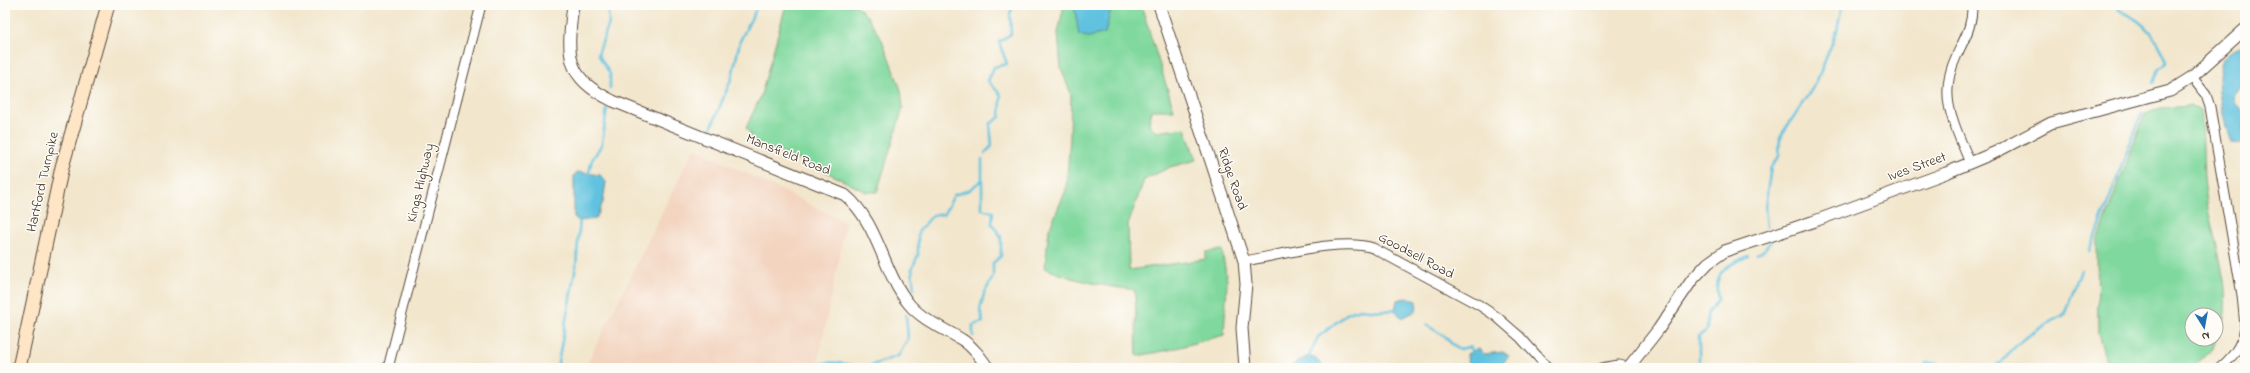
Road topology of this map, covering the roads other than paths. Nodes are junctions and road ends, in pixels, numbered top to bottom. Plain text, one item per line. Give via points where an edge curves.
1 (108, 5) edge
2 (481, 5) edge
3 (573, 5) edge
4 (1159, 5) edge
5 (1972, 5) edge
6 (2245, 30) edge
7 (2192, 77) junction
8 (1970, 163) junction
9 (1244, 261) junction
10 (2245, 328) edge
11 (19, 368) edge
12 (388, 368) edge
13 (988, 368) edge
14 (1245, 368) edge
15 (1548, 368) edge
16 (1601, 368) edge
17 (1628, 368) edge
18 (2220, 368) edge

1 - 11 main road, Hartford Turnpike via 62,167
2 - 12 street, Kings Highway
3 - 13 street, Mansfield Road via 570,55 576,73 587,87 614,101 845,195 854,202 869,224 898,287 910,305 928,320 974,349
4 - 9 street, Ridge Road
5 - 8 street via 1971,26 1949,76 1947,94 1955,126
6 - 7 street, Ives Street
7 - 8 street, Ives Street via 2176,89 2159,96 2052,123
7 - 10 street via 2206,95 2210,107 2242,296
8 - 17 street, Ives Street via 1812,222 1749,242 1717,256 1692,280
9 - 14 street, Ridge Road via 1246,284 1242,328
9 - 15 street, Goodsell Road via 1335,246 1360,245 1373,248 1497,317 1520,337
10 - 18 street via 2239,347
16 - 17 street via 1619,365

